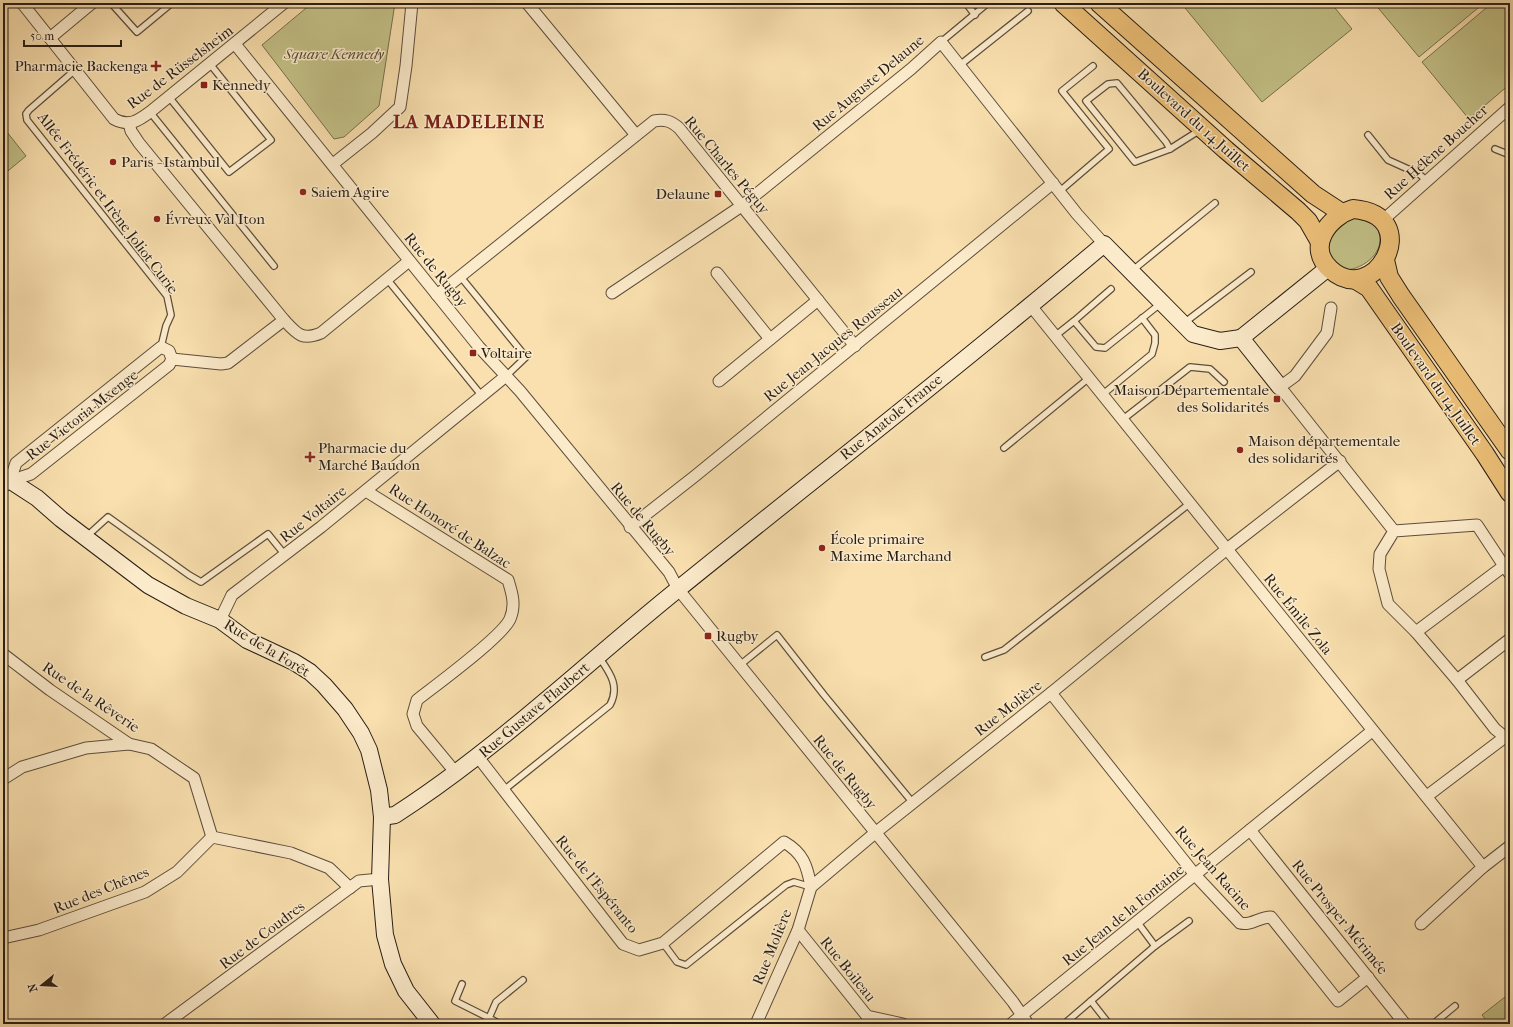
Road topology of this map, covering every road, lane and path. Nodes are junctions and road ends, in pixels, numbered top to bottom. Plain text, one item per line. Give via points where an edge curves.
1 (22, 3) edge
2 (92, 3) edge
3 (111, 3) edge
4 (172, 3) edge
5 (284, 3) edge
6 (412, 3) edge
7 (527, 3) edge
8 (966, 3) edge
9 (988, 3) edge
10 (1063, 3) edge
11 (1099, 3) edge
12 (1028, 11) dead end
13 (975, 15) junction
14 (50, 38) junction
15 (941, 42) junction
16 (235, 44) junction
17 (210, 64) junction
18 (960, 65) junction
19 (1093, 66) dead end
20 (75, 70) junction
21 (169, 97) junction
22 (1510, 107) edge
23 (150, 112) junction
24 (130, 123) junction
25 (1203, 128) junction
26 (636, 135) junction
27 (1368, 135) dead end
28 (1170, 149) junction
29 (1495, 149) dead end
30 (1510, 155) edge
31 (333, 164) junction
32 (1426, 180) junction
33 (1056, 187) junction
34 (1216, 203) dead end
35 (743, 205) junction
36 (1342, 212) junction
37 (1382, 221) junction
38 (1320, 242) junction
39 (1104, 244) junction
40 (1384, 260) junction
41 (409, 261) junction
42 (274, 266) dead end
43 (1328, 268) junction
44 (1131, 272) junction
45 (1251, 272) dead end
46 (718, 273) dead end
47 (460, 276) junction
48 (387, 279) junction
49 (1356, 280) junction
50 (1111, 289) dead end
51 (612, 294) dead end
52 (437, 295) junction
53 (818, 300) junction
54 (1162, 302) junction
55 (1030, 306) junction
56 (1331, 308) dead end
57 (1142, 318) junction
58 (284, 320) junction
59 (1074, 321) junction
60 (1183, 324) junction
61 (1055, 336) junction
62 (1241, 338) junction
63 (770, 339) junction
64 (855, 346) junction
65 (161, 347) junction
66 (172, 359) junction
67 (506, 376) junction
68 (1089, 378) junction
69 (719, 381) dead end
70 (1224, 382) dead end
71 (1280, 387) junction
72 (1102, 395) junction
73 (482, 396) junction
74 (1122, 420) junction
75 (1004, 448) dead end
76 (1510, 451) edge
77 (1340, 461) junction
78 (5, 481) edge
79 (366, 490) junction
80 (1510, 492) edge
81 (1189, 504) junction
82 (630, 527) junction
83 (1394, 531) junction
84 (86, 538) junction
85 (1227, 549) junction
86 (285, 556) junction
87 (1507, 570) edge
88 (678, 589) junction
89 (220, 620) junction
90 (1416, 632) junction
91 (1510, 639) edge
92 (3, 654) edge
93 (598, 656) junction
94 (985, 657) dead end
95 (740, 664) junction
96 (1457, 680) junction
97 (1051, 693) junction
98 (1372, 731) junction
99 (1508, 737) edge
100 (129, 744) junction
101 (478, 757) junction
102 (456, 773) junction
103 (3, 779) edge
104 (504, 790) junction
105 (1426, 796) junction
106 (913, 803) junction
107 (382, 817) junction
108 (1250, 830) junction
109 (875, 833) junction
110 (212, 837) junction
111 (1510, 846) edge
112 (1483, 867) junction
113 (1196, 876) junction
114 (380, 879) junction
115 (811, 887) junction
116 (350, 888) junction
117 (1189, 921) dead end
118 (1138, 922) junction
119 (1421, 924) dead end
120 (798, 930) junction
121 (3, 938) edge
122 (663, 943) junction
123 (1156, 946) junction
124 (1368, 977) junction
125 (523, 980) dead end
126 (462, 984) dead end
127 (1091, 1001) junction
128 (1455, 1006) dead end
129 (489, 1018) junction
130 (1025, 1020) edge
131 (165, 1024) edge
132 (432, 1024) edge
133 (484, 1024) edge
134 (500, 1024) edge
135 (756, 1024) edge
136 (903, 1024) edge
137 (1011, 1024) edge
138 (1064, 1024) edge
139 (1110, 1024) edge
140 (1404, 1024) edge
141 (1434, 1024) edge

1 - 14 street
2 - 14 street
3 - 4 lane via 137,32
5 - 16 street, Rue de Rüsselsheim
6 - 31 street via 400,107
7 - 26 street
8 - 13 lane
9 - 13 lane
10 - 25 main road, Boulevard du 14 Juillet
11 - 36 main road, Boulevard du 14 Juillet via 1313,194
12 - 18 lane
13 - 15 lane
14 - 20 street
15 - 18 street, Rue Auguste Delaune
15 - 35 street, Rue Auguste Delaune
16 - 17 street, Rue de Rüsselsheim
16 - 31 street, Rue de Rugby
17 - 21 street, Rue de Rüsselsheim
17 - 21 lane via 271,140 229,172
18 - 33 street, Rue Auguste Delaune
19 - 33 lane via 1062,90 1109,149
20 - 24 street via 114,119
20 - 65 lane, Allée Frédéric et Irène Joliot Curie via 29,110 26,114 27,120 167,296 171,315
21 - 23 street, Rue de Rüsselsheim
22 - 32 street, Rue Hélène Boucher
23 - 24 street, Rue de Rüsselsheim via 139,121
23 - 42 lane
24 - 58 street via 136,139
25 - 28 lane
25 - 38 main road, Boulevard du 14 Juillet via 1298,211 1308,221
26 - 35 street, Rue Charles Péguy via 654,120 674,122
26 - 47 street, Rue Charles Péguy
27 - 32 lane via 1388,160 1419,174
28 - 28 lane via 1135,162 1086,101 1108,84 1117,83
29 - 30 lane
31 - 41 street, Rue de Rugby
32 - 37 street, Rue Hélène Boucher
33 - 39 street, Rue Auguste Delaune
33 - 64 street, Rue Jean-Jacques Rousseau
34 - 44 lane
35 - 51 street, Rue Auguste Delaune
35 - 53 street, Rue Charles Péguy
36 - 37 main road via 1353,209 1365,210
36 - 38 main road via 1324,230
37 - 40 main road via 1390,235 1390,248
38 - 43 main road, Boulevard du 14 Juillet via 1320,254
39 - 44 street
39 - 55 street, Rue Anatole France
40 - 49 main road via 1369,275
40 - 76 main road via 1389,277 1401,296
41 - 48 street
41 - 52 street, Rue de Rugby
43 - 49 main road, Boulevard du 14 Juillet via 1345,279
43 - 62 street
44 - 54 street
45 - 60 lane
46 - 63 street
47 - 52 street, Rue Charles Péguy
47 - 67 lane via 526,357
48 - 58 street via 321,333 310,338 294,330
48 - 73 lane
49 - 80 main road, Boulevard du 14 Juillet via 1369,288
50 - 59 lane
52 - 67 street, Rue de Rugby
53 - 63 street
53 - 64 street, Rue Charles Péguy
54 - 57 lane
54 - 60 street
55 - 61 street, Rue Émile Zola
55 - 88 street, Rue Anatole France
56 - 71 street via 1327,333 1295,376
57 - 59 lane via 1105,348 1096,348
57 - 72 lane via 1155,335 1156,343 1152,354
58 - 66 street via 228,363
59 - 61 lane
60 - 62 street via 1193,334 1220,341
61 - 68 street, Rue Émile Zola
62 - 71 street
63 - 69 street
64 - 82 street, Rue Jean-Jacques Rousseau
65 - 66 street via 169,351
65 - 78 street, Rue Victoria Mxenge via 16,463
66 - 78 street, Rue Victoria Mxenge via 169,365 31,474
67 - 73 street, Rue Voltaire
67 - 82 street, Rue de Rugby
68 - 72 street, Rue Émile Zola
68 - 75 lane
70 - 74 lane via 1210,369 1190,367
71 - 77 street
72 - 74 street, Rue Émile Zola
73 - 79 street, Rue Voltaire
74 - 81 street, Rue Émile Zola
77 - 83 street
77 - 85 street, Rue Molière
78 - 84 street, Rue de la Forêt via 37,498
79 - 86 street, Rue Voltaire
79 - 102 street, Rue Honoré de Balzac via 508,580 514,599 510,619 498,634 417,700 413,714 417,726
81 - 85 street, Rue Émile Zola
81 - 94 lane via 1004,650
82 - 88 street, Rue de Rugby via 669,572
83 - 87 street via 1477,525
83 - 90 street via 1380,554 1379,569 1388,604
84 - 86 lane via 108,517 202,582 268,534
84 - 89 street, Rue de la Forêt via 148,585 186,606
85 - 97 street, Rue Molière
85 - 98 street, Rue Émile Zola
86 - 89 street, Rue Voltaire via 232,595
87 - 90 street
88 - 93 street, Rue Gustave Flaubert
88 - 95 street, Rue de Rugby
89 - 107 street, Rue de la Forêt via 247,640 310,672 346,709 370,750
90 - 96 street
91 - 96 street
92 - 100 street, Rue de la Rêverie
93 - 101 street, Rue Gustave Flaubert
93 - 104 lane via 613,680 615,695 610,705
95 - 106 lane via 777,635
95 - 109 street, Rue de Rugby
96 - 99 street via 1495,729
97 - 106 street, Rue Molière
97 - 113 street, Rue Jean Racine
98 - 105 street, Rue Émile Zola
98 - 108 street, Rue Jean de la Fontaine
99 - 105 street
100 - 103 street via 86,748 22,767
100 - 110 street, Rue de la Rêverie via 151,748 194,778
101 - 102 street, Rue Gustave Flaubert
101 - 104 street, Rue de l'Espéranto
102 - 107 street, Rue Gustave Flaubert via 395,815
104 - 122 street, Rue de l'Espéranto via 623,944 639,950
105 - 112 street, Rue Émile Zola
106 - 109 street, Rue Molière
107 - 114 street, Rue de la Forêt
108 - 113 street, Rue Jean de la Fontaine
108 - 124 street, Rue Prosper Mérimée
109 - 115 street, Rue Molière
109 - 130 street, Rue de Rugby
110 - 116 street via 291,853 329,868
110 - 121 street, Rue des Chênes via 177,872 145,892 39,930
111 - 112 street
112 - 119 street
113 - 118 street, Rue Jean de la Fontaine
113 - 124 street, Rue Jean Racine via 1240,924 1246,925 1263,917 1271,917 1338,1001
114 - 116 street, Rue de Coudres via 359,881
114 - 132 street, Rue de la Forêt via 385,935 393,964 406,991
115 - 120 street, Rue Molière
115 - 122 lane via 794,882 786,885 686,965 677,962
115 - 122 street, Rue de l'Espéranto via 801,855 784,842
116 - 131 street, Rue de Coudres
117 - 123 lane
118 - 123 lane
118 - 130 street, Rue Jean de la Fontaine
120 - 135 street, Rue Molière
120 - 136 street, Rue Boileau via 867,1016
123 - 127 lane
124 - 140 street, Rue Prosper Mérimée
125 - 129 lane via 496,1002
126 - 129 lane via 455,1001
127 - 138 lane
127 - 139 lane
128 - 141 lane
129 - 133 lane
129 - 134 lane
130 - 137 street

